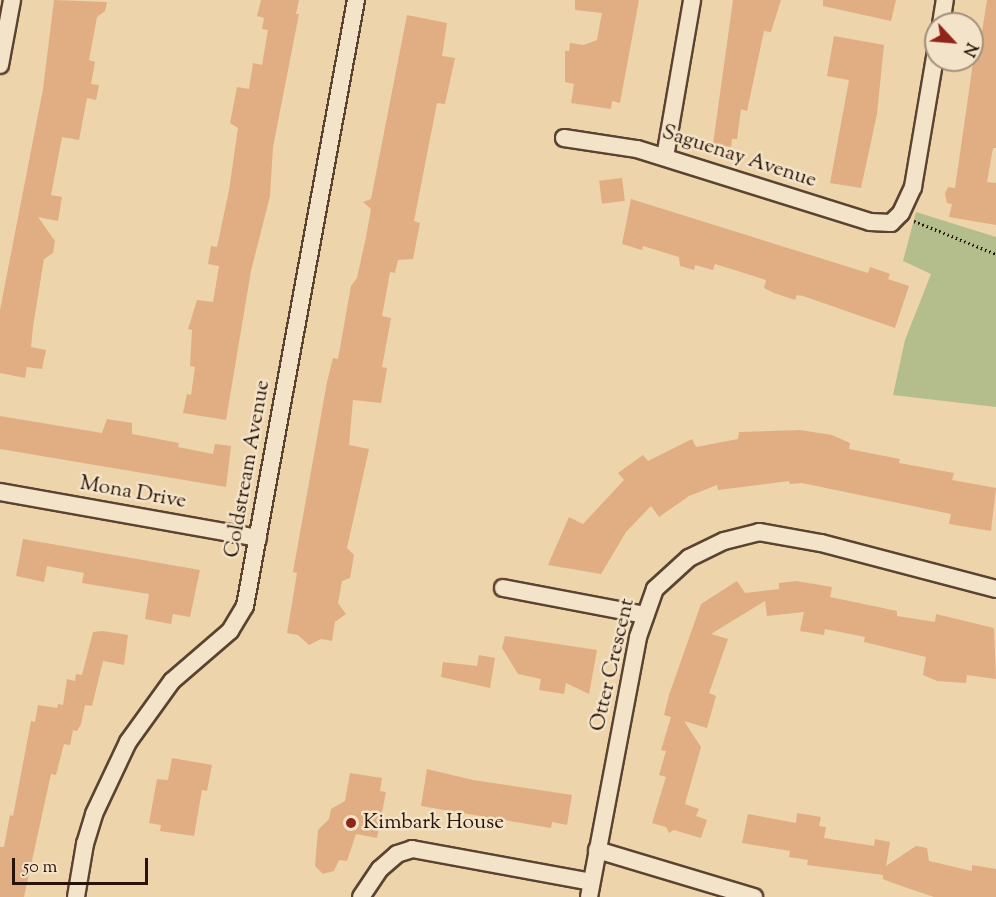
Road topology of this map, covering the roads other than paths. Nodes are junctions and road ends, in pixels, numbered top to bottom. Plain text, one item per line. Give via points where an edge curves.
1 (12, 0) edge
2 (356, 0) edge
3 (692, 0) edge
4 (0, 65) edge
5 (932, 72) edge
6 (564, 138) dead end
7 (665, 157) junction
8 (0, 492) edge
9 (258, 538) junction
10 (503, 588) dead end
11 (996, 589) edge
12 (645, 615) junction
13 (597, 850) junction
14 (590, 890) edge
15 (76, 897) edge
16 (361, 897) edge
17 (754, 897) edge

1 - 4 street
2 - 9 street, Coldstream Avenue
3 - 7 street
5 - 7 street, Saguenay Avenue via 913,187 897,219 881,224 870,222
6 - 7 street, Saguenay Avenue
8 - 9 street, Mona Drive
9 - 15 street, Coldstream Avenue via 244,606 234,627 172,681 148,710 112,771 85,844
10 - 12 street
11 - 12 street, Otter Crescent via 821,543 759,532 724,541 688,558 655,589
12 - 13 street, Otter Crescent
13 - 14 street, Otter Crescent
13 - 17 street
14 - 16 street via 412,849 397,854 380,869

